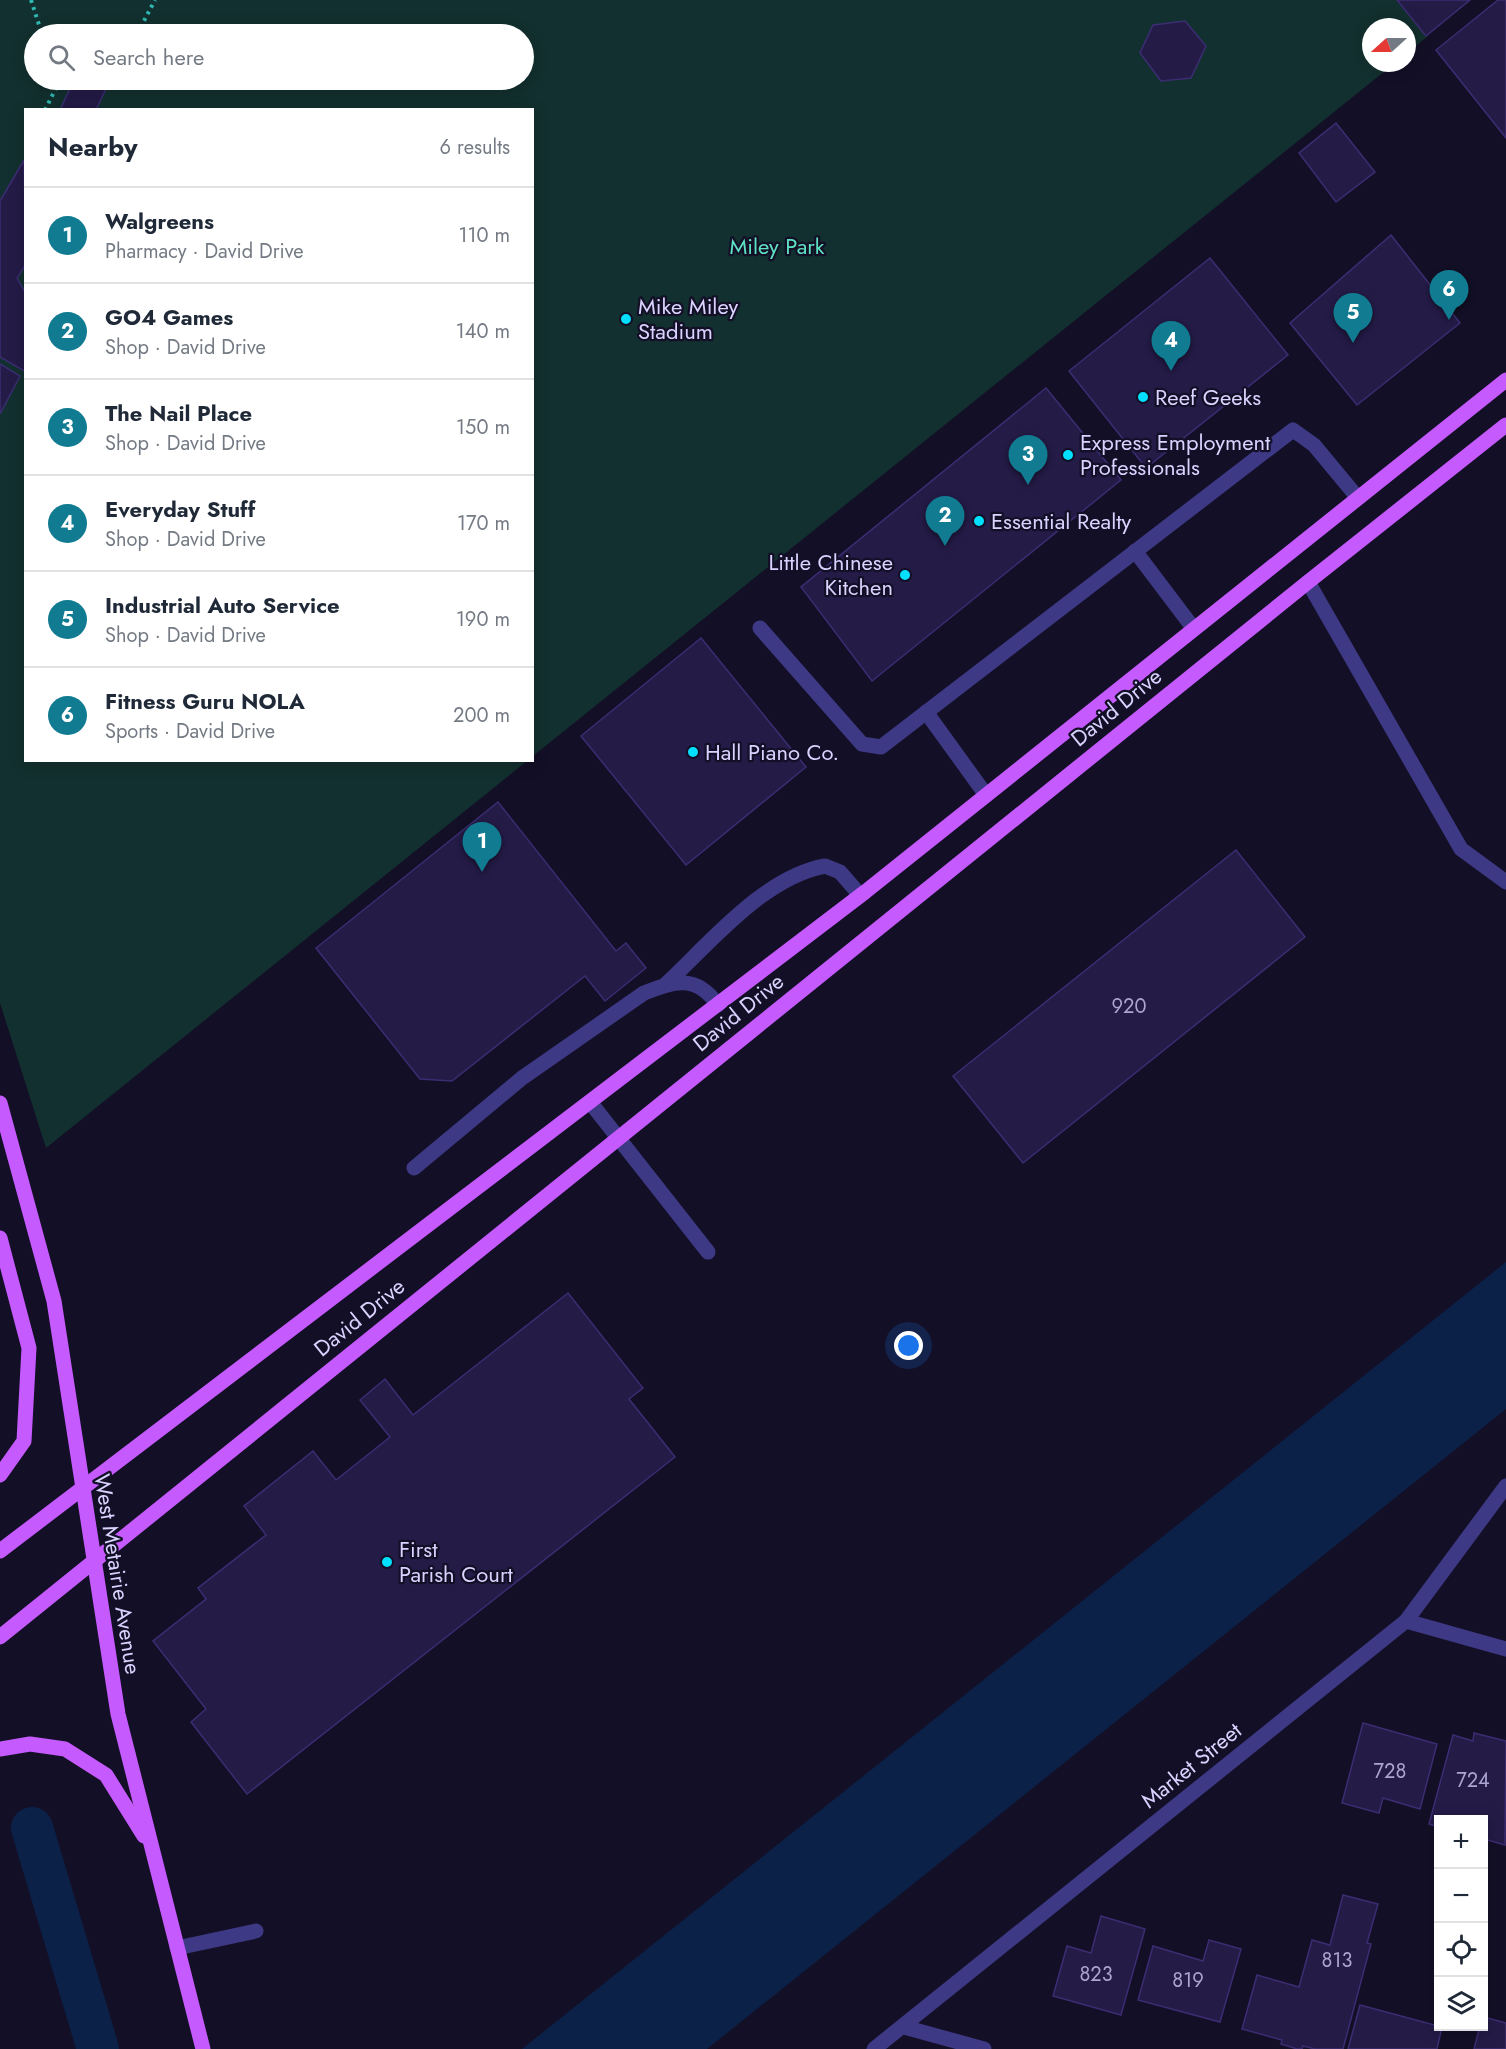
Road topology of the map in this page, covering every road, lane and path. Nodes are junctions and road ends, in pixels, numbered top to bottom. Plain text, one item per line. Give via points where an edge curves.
1 (31, 0) edge
2 (155, 0) edge
3 (39, 24) edge
4 (142, 24) edge
5 (55, 90) edge
6 (46, 108) edge
7 (1506, 380) edge
8 (1506, 425) edge
9 (1358, 498) junction
10 (1135, 551) junction
11 (1308, 582) junction
12 (760, 628) dead end
13 (1194, 629) junction
14 (926, 712) junction
15 (986, 795) junction
16 (1506, 882) edge
17 (860, 896) junction
18 (666, 984) junction
19 (718, 1005) junction
20 (590, 1102) junction
21 (0, 1103) edge
22 (617, 1138) junction
23 (414, 1168) dead end
24 (0, 1238) edge
25 (708, 1252) dead end
26 (0, 1475) edge
27 (1506, 1486) edge
28 (82, 1490) junction
29 (0, 1551) edge
30 (93, 1561) junction
31 (1406, 1620) junction
32 (0, 1637) edge
33 (1506, 1649) edge
34 (0, 1749) edge
35 (152, 1849) junction
36 (256, 1931) dead end
37 (177, 1948) junction
38 (904, 2027) junction
39 (203, 2049) edge
40 (874, 2049) edge
41 (984, 2049) edge

1 - 3 path
2 - 4 path
5 - 6 path
7 - 9 main road, David Drive
8 - 11 main road, David Drive
9 - 10 street via 1314,445 1293,430
9 - 13 main road, David Drive
10 - 13 street
10 - 14 street
11 - 16 street via 1461,849
11 - 22 main road, David Drive
12 - 14 street via 862,744 881,747
13 - 15 main road, David Drive
14 - 15 street
15 - 17 main road, David Drive
17 - 18 street via 840,872 825,866 792,876 772,888
17 - 19 main road, David Drive
18 - 19 street via 690,982 707,989
18 - 23 street via 630,1001 522,1078
19 - 20 main road, David Drive
20 - 22 street
20 - 28 main road, David Drive
21 - 28 main road, West Metairie Avenue via 54,1301
22 - 25 street
22 - 30 main road, David Drive
24 - 26 main road via 29,1348 24,1442
27 - 31 street, Market Street
28 - 29 main road, David Drive
28 - 30 main road, West Metairie Avenue
30 - 32 main road, David Drive
30 - 35 main road, West Metairie Avenue via 118,1714
31 - 33 street
31 - 38 street, Market Street
34 - 35 main road via 30,1744 65,1749 106,1775
35 - 37 main road, West Metairie Avenue
36 - 37 street
37 - 39 main road, West Metairie Avenue
38 - 40 street, Market Street
38 - 41 street

